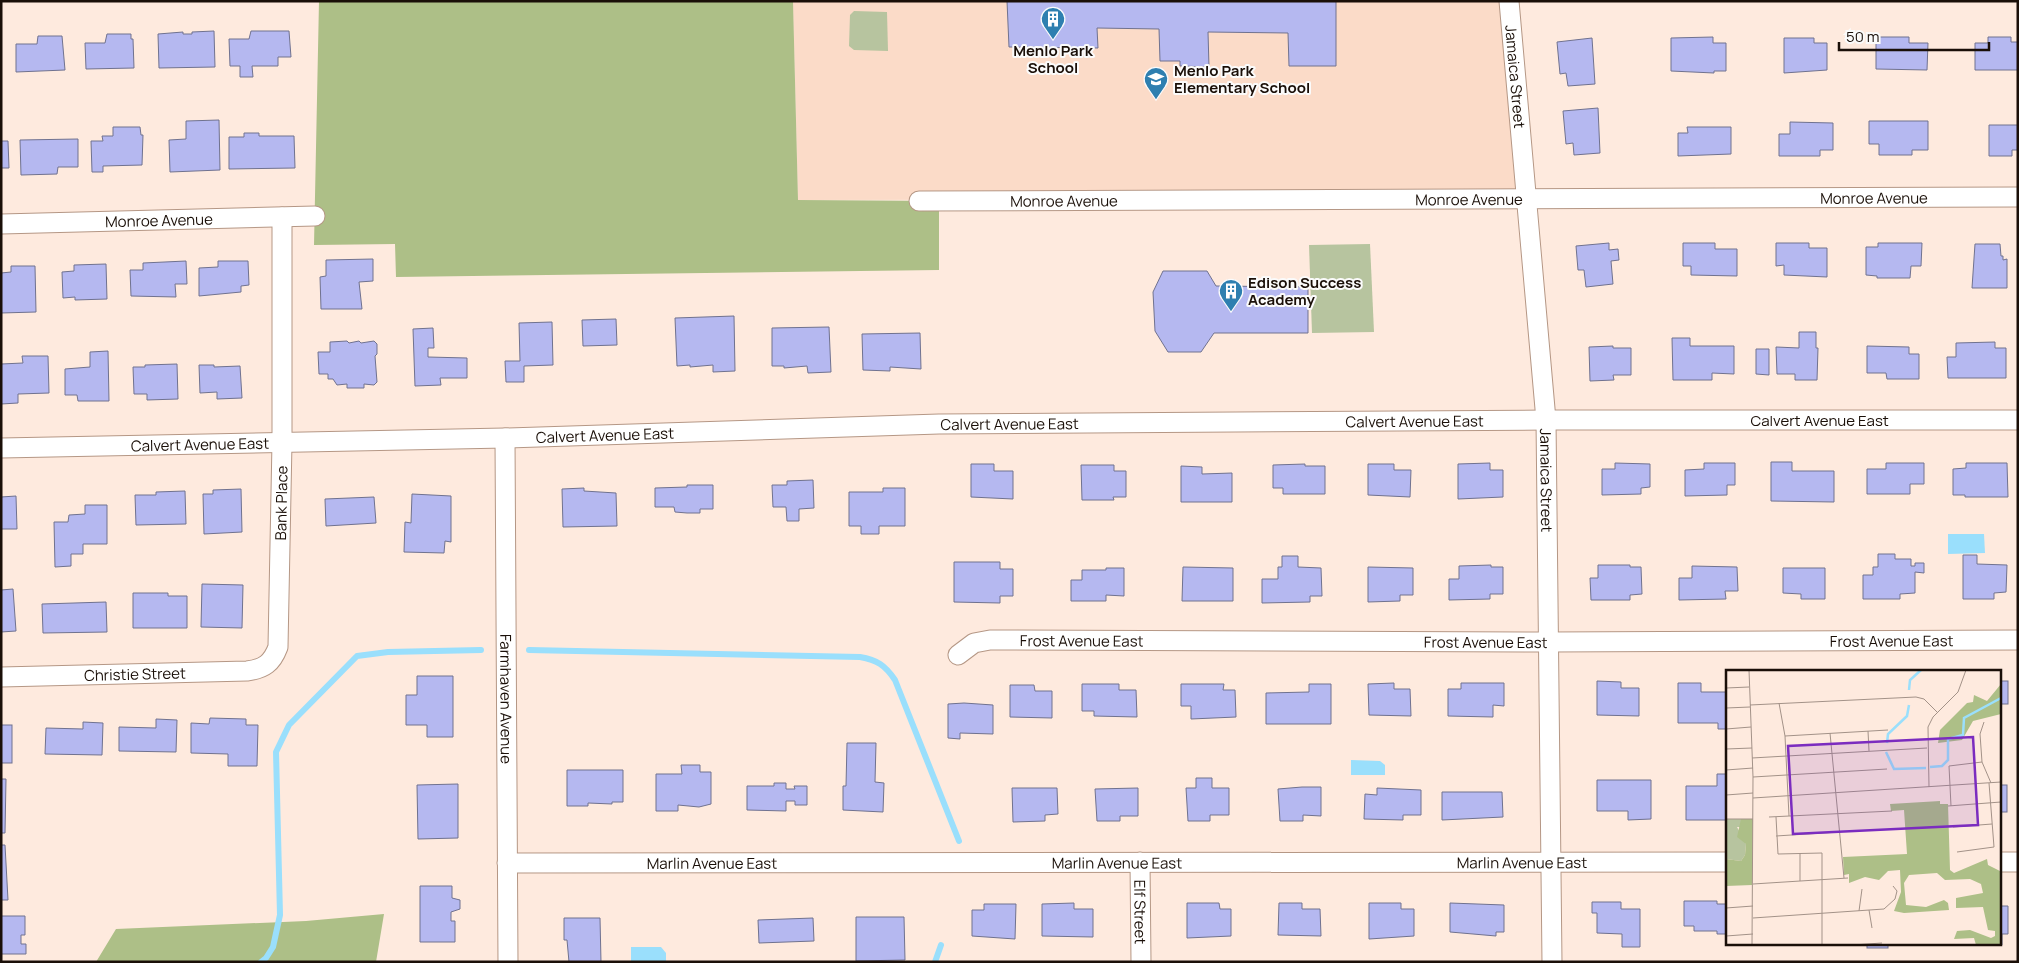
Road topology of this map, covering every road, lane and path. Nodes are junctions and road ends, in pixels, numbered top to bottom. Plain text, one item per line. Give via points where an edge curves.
1 (1509, 1) edge
2 (2018, 197) edge
3 (1526, 198) junction
4 (919, 201) dead end
5 (315, 216) dead end
6 (282, 217) junction
7 (1, 224) edge
8 (1546, 420) junction
9 (2018, 420) edge
10 (505, 438) junction
11 (282, 442) junction
12 (1, 448) edge
13 (2018, 640) edge
14 (1549, 642) junction
15 (958, 655) dead end
16 (268, 664) joint
17 (1, 677) edge
18 (1140, 862) junction
19 (1550, 862) junction
20 (1726, 862) edge
21 (2002, 862) edge
22 (2018, 862) edge
23 (507, 863) junction
24 (508, 962) edge
25 (1140, 962) edge
26 (1552, 962) edge

1 - 3 street, Jamaica Street
2 - 3 street, Monroe Avenue
3 - 4 street, Monroe Avenue
3 - 8 street, Jamaica Street
5 - 6 street, Monroe Avenue
6 - 7 street, Monroe Avenue
6 - 11 street, Bank Place
8 - 9 street, Calvert Avenue East
8 - 10 street, Calvert Avenue East via 939,424
8 - 14 street, Jamaica Street
10 - 11 street, Calvert Avenue East
10 - 23 street, Farmhaven Avenue
11 - 12 street, Calvert Avenue East
11 - 16 street, Bank Place via 278,647
13 - 14 street, Frost Avenue East
14 - 15 street, Frost Avenue East via 990,640 974,643
14 - 19 street, Jamaica Street
16 - 17 street, Christie Street via 260,670 247,671
18 - 19 street, Marlin Avenue East
18 - 23 street, Marlin Avenue East
18 - 25 street, Elf Street
19 - 20 street, Marlin Avenue East
19 - 26 street, Jamaica Street
21 - 22 street
23 - 24 street, Farmhaven Avenue

